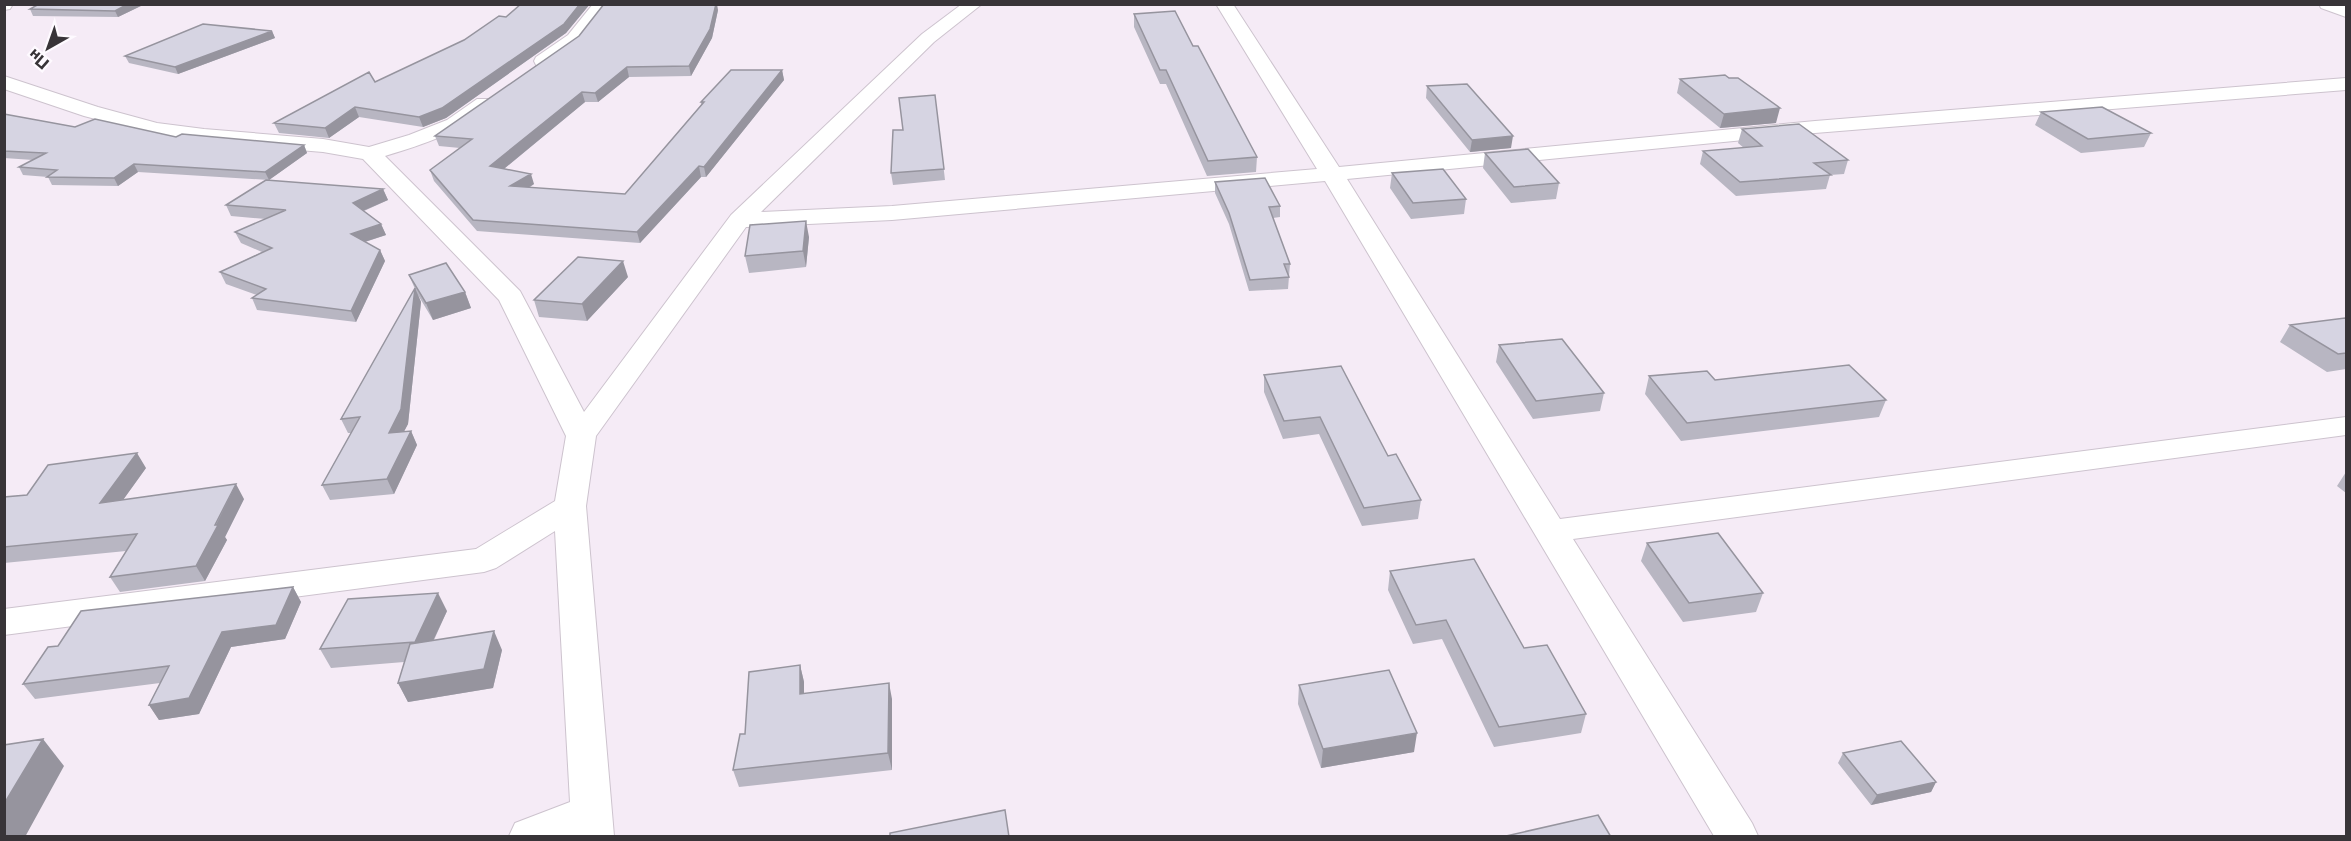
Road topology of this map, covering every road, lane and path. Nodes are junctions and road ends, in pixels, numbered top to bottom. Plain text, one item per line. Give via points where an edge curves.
1 (603, 4) edge
2 (974, 4) edge
3 (1224, 4) edge
4 (2327, 4) edge
5 (2346, 12) edge
6 (528, 72) edge
7 (4, 82) edge
8 (2346, 84) edge
9 (500, 92) edge
10 (370, 154) junction
11 (1332, 174) junction
12 (739, 220) junction
13 (2346, 426) edge
14 (581, 436) junction
15 (570, 506) junction
16 (1551, 531) junction
17 (4, 622) edge
18 (591, 824) edge
19 (530, 837) edge
20 (1737, 837) edge

1 - 6 street via 574,39
2 - 12 street via 928,38
3 - 11 street
4 - 5 street
7 - 10 street via 146,127 340,147
8 - 11 street via 1815,127
9 - 10 street via 454,124
10 - 14 street via 511,297
11 - 12 street via 892,213
11 - 16 street
12 - 14 street
13 - 16 street
14 - 15 street
15 - 17 street via 484,560
15 - 18 street
16 - 20 street
18 - 19 street

